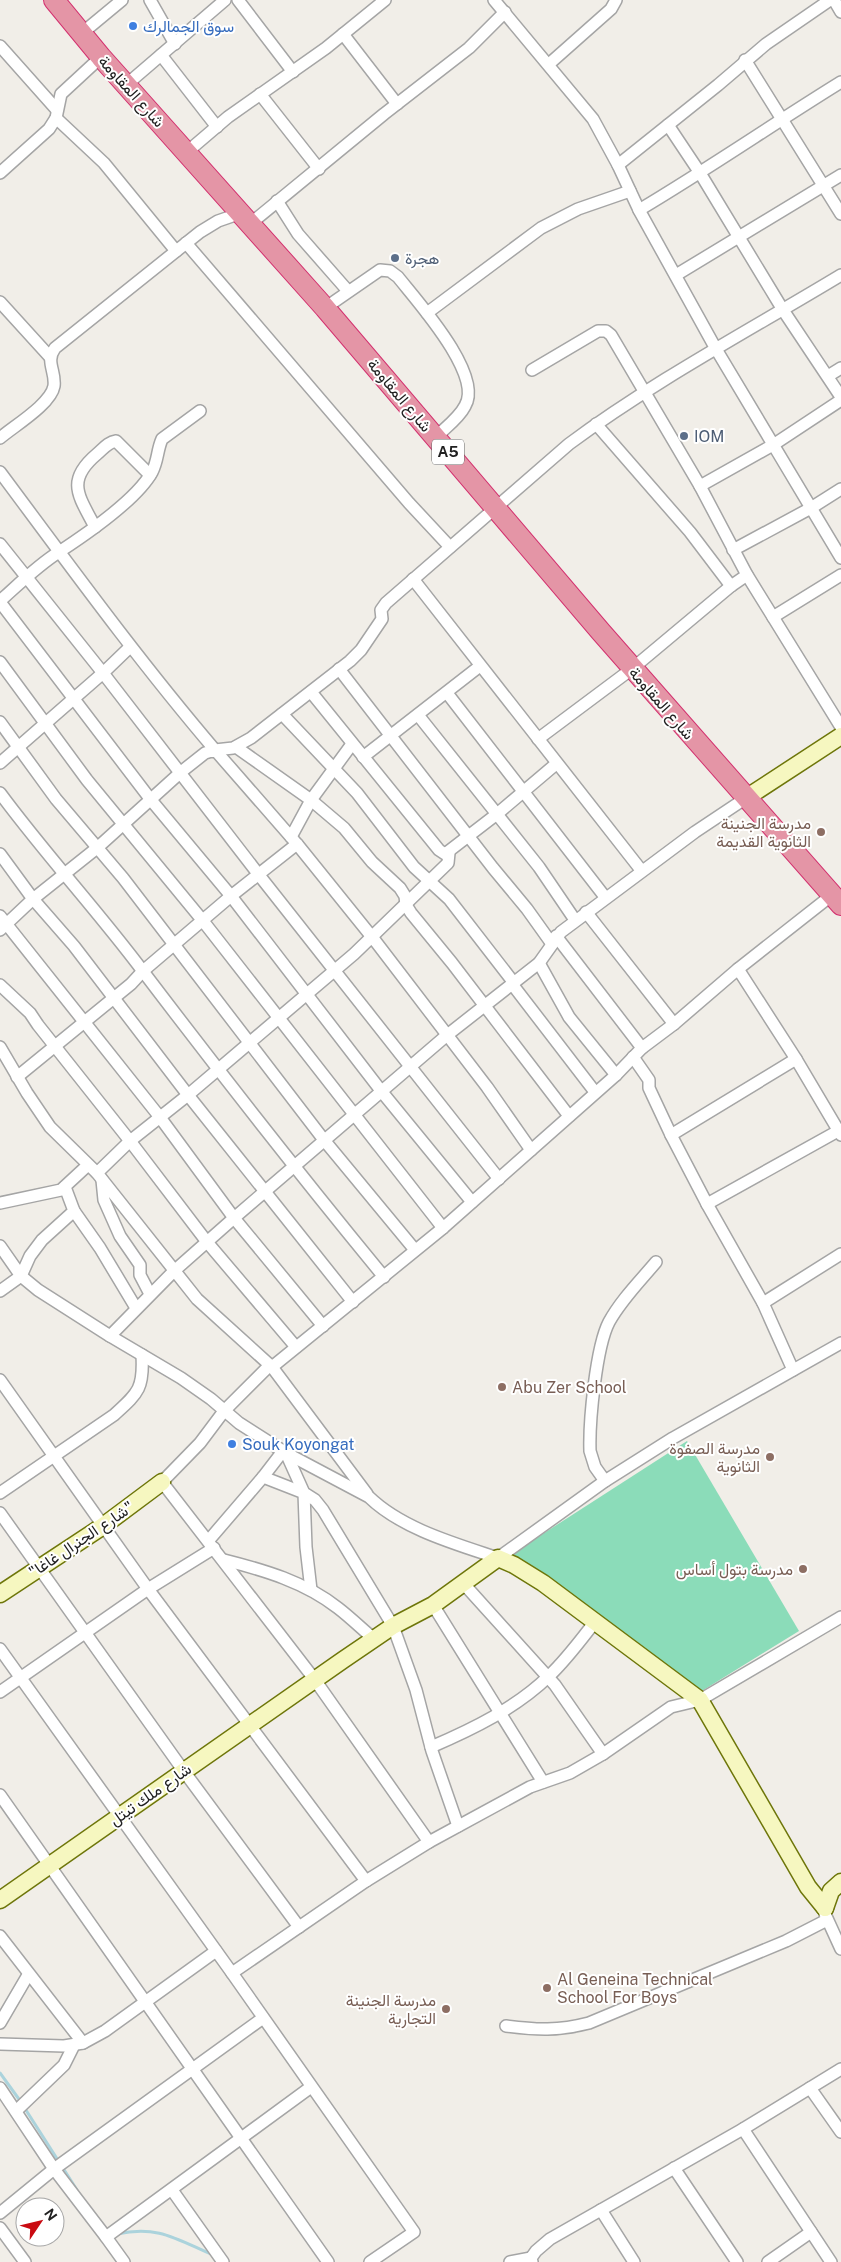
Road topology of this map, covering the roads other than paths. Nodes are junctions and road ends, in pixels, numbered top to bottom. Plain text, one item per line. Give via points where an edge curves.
1 (54, 0) edge
2 (122, 0) edge
3 (150, 0) edge
4 (225, 0) edge
5 (238, 0) edge
6 (385, 0) edge
7 (494, 0) edge
8 (616, 0) edge
9 (830, 0) edge
10 (834, 0) edge
11 (505, 12) junction
12 (841, 12) edge
13 (82, 34) junction
14 (343, 34) junction
15 (175, 44) junction
16 (0, 46) edge
17 (161, 55) junction
18 (101, 57) junction
19 (745, 60) junction
20 (549, 64) junction
21 (293, 72) junction
22 (841, 82) edge
23 (126, 85) junction
24 (260, 94) junction
25 (397, 104) junction
26 (56, 114) junction
27 (783, 118) junction
28 (668, 125) junction
29 (217, 127) junction
30 (187, 152) junction
31 (618, 165) junction
32 (319, 169) junction
33 (0, 173) edge
34 (700, 173) junction
35 (841, 175) edge
36 (824, 185) junction
37 (630, 191) junction
38 (277, 202) junction
39 (640, 210) junction
40 (841, 214) edge
41 (245, 218) junction
42 (738, 238) junction
43 (186, 243) junction
44 (176, 251) junction
45 (841, 275) edge
46 (676, 276) junction
47 (348, 291) junction
48 (0, 302) edge
49 (325, 308) junction
50 (783, 310) junction
51 (427, 313) junction
52 (716, 349) junction
53 (50, 357) junction
54 (841, 368) edge
55 (532, 370) dead end
56 (828, 376) junction
57 (646, 394) junction
58 (841, 398) edge
59 (200, 412) dead end
60 (596, 424) junction
61 (0, 438) edge
62 (436, 438) junction
63 (773, 445) junction
64 (0, 472) edge
65 (150, 475) junction
66 (700, 486) junction
67 (841, 489) edge
68 (811, 508) junction
69 (495, 509) junction
70 (94, 527) junction
71 (0, 544) edge
72 (450, 548) junction
73 (733, 550) junction
74 (59, 552) junction
75 (841, 558) edge
76 (747, 575) junction
77 (841, 575) edge
78 (26, 578) junction
79 (414, 579) junction
80 (731, 586) junction
81 (0, 602) edge
82 (773, 617) junction
83 (130, 647) junction
84 (0, 662) edge
85 (480, 666) junction
86 (633, 668) junction
87 (339, 669) junction
88 (103, 673) junction
89 (311, 692) junction
90 (447, 693) junction
91 (73, 698) junction
92 (282, 714) junction
93 (418, 715) junction
94 (0, 722) edge
95 (46, 722) junction
96 (841, 727) edge
97 (391, 736) junction
98 (841, 736) edge
99 (538, 740) junction
100 (352, 744) junction
101 (19, 746) junction
102 (236, 746) junction
103 (215, 750) junction
104 (363, 757) junction
105 (0, 763) edge
106 (556, 764) junction
107 (332, 769) junction
108 (181, 772) junction
109 (524, 791) junction
110 (0, 793) edge
111 (746, 798) junction
112 (151, 800) junction
113 (311, 800) junction
114 (497, 814) junction
115 (125, 824) junction
116 (469, 837) junction
117 (294, 840) junction
118 (97, 848) junction
119 (449, 853) junction
120 (0, 854) edge
121 (641, 870) junction
122 (66, 873) junction
123 (259, 875) junction
124 (428, 882) junction
125 (231, 896) junction
126 (605, 897) junction
127 (33, 899) junction
128 (836, 900) edge
129 (406, 904) junction
130 (586, 912) junction
131 (575, 920) junction
132 (203, 921) junction
133 (2, 923) edge
134 (371, 936) junction
135 (554, 940) junction
136 (174, 946) junction
137 (538, 963) junction
138 (335, 970) junction
139 (738, 970) junction
140 (143, 971) junction
141 (513, 983) junction
142 (0, 985) edge
143 (306, 993) junction
144 (114, 998) junction
145 (485, 1006) junction
146 (278, 1017) junction
147 (84, 1022) junction
148 (674, 1024) junction
149 (446, 1036) junction
150 (249, 1041) junction
151 (56, 1046) junction
152 (0, 1047) edge
153 (642, 1048) junction
154 (633, 1058) junction
155 (796, 1059) junction
156 (411, 1068) junction
157 (217, 1070) junction
158 (616, 1075) junction
159 (17, 1077) junction
160 (382, 1092) junction
161 (595, 1092) junction
162 (188, 1095) junction
163 (159, 1116) junction
164 (354, 1116) junction
165 (569, 1116) junction
166 (840, 1133) edge
167 (671, 1135) junction
168 (324, 1140) junction
169 (130, 1141) junction
170 (531, 1150) junction
171 (88, 1164) junction
172 (293, 1167) junction
173 (100, 1176) junction
174 (499, 1179) junction
175 (65, 1187) junction
176 (265, 1192) junction
177 (472, 1202) junction
178 (0, 1203) edge
179 (707, 1204) junction
180 (74, 1211) junction
181 (234, 1218) junction
182 (443, 1228) junction
183 (207, 1242) junction
184 (0, 1246) edge
185 (415, 1250) junction
186 (841, 1254) edge
187 (656, 1262) dead end
188 (174, 1271) junction
189 (21, 1276) junction
190 (384, 1277) junction
191 (0, 1291) edge
192 (150, 1294) junction
193 (354, 1302) junction
194 (763, 1302) junction
195 (136, 1308) junction
196 (323, 1326) junction
197 (110, 1336) junction
198 (841, 1342) edge
199 (296, 1347) junction
200 (142, 1354) junction
201 (271, 1366) junction
202 (793, 1370) junction
203 (0, 1380) edge
204 (224, 1411) junction
205 (285, 1452) junction
206 (54, 1456) junction
207 (263, 1477) junction
208 (605, 1481) junction
209 (162, 1482) junction
210 (0, 1493) edge
211 (304, 1493) junction
212 (369, 1497) junction
213 (0, 1513) edge
214 (103, 1526) junction
215 (212, 1544) junction
216 (498, 1558) junction
217 (224, 1560) junction
218 (38, 1568) junction
219 (463, 1583) junction
220 (148, 1589) junction
221 (311, 1590) junction
222 (0, 1594) edge
223 (433, 1604) junction
224 (841, 1617) edge
225 (594, 1623) junction
226 (393, 1626) junction
227 (84, 1632) junction
228 (374, 1639) junction
229 (0, 1649) edge
230 (548, 1677) junction
231 (20, 1678) junction
232 (315, 1680) junction
233 (0, 1692) edge
234 (700, 1700) junction
235 (502, 1712) junction
236 (248, 1725) junction
237 (431, 1747) junction
238 (603, 1754) junction
239 (183, 1770) junction
240 (543, 1782) junction
241 (0, 1795) edge
242 (119, 1815) junction
243 (458, 1826) junction
244 (429, 1842) junction
245 (50, 1865) junction
246 (366, 1881) junction
247 (841, 1882) edge
248 (0, 1900) edge
249 (826, 1914) junction
250 (299, 1927) junction
251 (0, 1936) edge
252 (841, 1949) edge
253 (216, 1951) junction
254 (232, 1973) junction
255 (28, 1975) junction
256 (146, 2002) junction
257 (263, 2018) junction
258 (0, 2023) edge
259 (506, 2026) dead end
260 (0, 2044) edge
261 (79, 2044) junction
262 (841, 2069) edge
263 (192, 2070) junction
264 (311, 2087) junction
265 (0, 2088) edge
266 (810, 2088) junction
267 (16, 2111) junction
268 (743, 2129) junction
269 (841, 2132) edge
270 (239, 2138) junction
271 (674, 2168) junction
272 (54, 2169) junction
273 (172, 2190) junction
274 (601, 2210) junction
275 (0, 2213) edge
276 (0, 2228) edge
277 (810, 2232) junction
278 (106, 2237) junction
279 (532, 2260) edge
280 (219, 2261) edge
281 (25, 2262) edge
282 (124, 2262) edge
283 (328, 2262) edge
284 (370, 2262) edge
285 (510, 2262) edge
286 (634, 2262) edge
287 (737, 2262) edge
288 (768, 2262) edge
289 (831, 2262) edge

1 - 13 highway, شارع المقاومة / A5
2 - 13 street
3 - 15 street
4 - 15 street
5 - 21 street
6 - 14 street
7 - 11 street
8 - 20 street via 611,9
9 - 19 street
10 - 12 street
11 - 20 street
11 - 25 street via 469,48
13 - 18 highway, شارع المقاومة / A5
14 - 21 street
14 - 25 street
15 - 17 street
16 - 26 street
17 - 23 street
17 - 29 street
18 - 23 highway, شارع المقاومة / A5
18 - 26 street via 63,92
19 - 27 street
19 - 28 street
20 - 31 street via 593,119
21 - 24 street
22 - 27 street
23 - 30 highway, شارع المقاومة / A5
24 - 29 street
24 - 32 street
25 - 32 street
26 - 33 street via 49,129
26 - 44 street via 104,163
27 - 34 street
27 - 36 street
28 - 31 street
28 - 34 street
29 - 30 street
30 - 41 highway, شارع المقاومة / A5
31 - 37 street
32 - 38 street
34 - 39 street
34 - 42 street
35 - 36 street
36 - 40 street
36 - 42 street
37 - 39 street
37 - 51 street via 578,209 541,228
38 - 41 street
38 - 47 street via 298,234
39 - 46 street
41 - 43 street via 210,226
41 - 49 highway, شارع المقاومة / A5
42 - 46 street
42 - 50 street
43 - 44 street
43 - 72 street
44 - 53 street via 55,348
45 - 50 street
46 - 52 street
47 - 49 street
47 - 51 street via 385,269 398,277
48 - 53 street
49 - 62 highway, شارع المقاومة / A5
50 - 52 street
50 - 56 street
51 - 62 street via 462,369 468,395 466,406
52 - 57 street
52 - 63 street
53 - 61 street via 52,392
54 - 56 street
55 - 57 street via 598,331 606,331
56 - 58 street
57 - 60 street
57 - 66 street
58 - 63 street
59 - 65 street via 162,439 158,459
60 - 69 street via 541,467
60 - 80 street via 684,525
62 - 69 highway, شارع المقاومة / A5
63 - 66 street
63 - 68 street
64 - 74 street
65 - 70 street via 142,486
65 - 70 street via 116,441 84,465 80,470 78,487
66 - 73 street
67 - 68 street
68 - 73 street
68 - 75 street
69 - 72 street
69 - 86 highway, شارع المقاومة / A5
70 - 74 street
71 - 78 street
72 - 79 street
73 - 76 street
74 - 78 street
74 - 83 street
76 - 80 street
76 - 82 street
77 - 82 street
78 - 81 street
78 - 88 street
79 - 85 street
79 - 87 street via 380,610 382,619 370,637
80 - 86 street
81 - 91 street
82 - 96 street
83 - 88 street
83 - 103 street
84 - 95 street
85 - 90 street
85 - 99 street
86 - 99 street
86 - 111 highway, شارع المقاومة / A5
87 - 89 street
87 - 97 street
88 - 91 street
88 - 108 street
89 - 92 street
89 - 100 street
90 - 93 street
90 - 109 street
91 - 95 street
91 - 112 street
92 - 102 street
92 - 107 street
93 - 97 street
93 - 114 street
94 - 101 street
95 - 101 street
95 - 115 street via 87,780
97 - 104 street
97 - 116 street
98 - 111 main road
99 - 106 street
100 - 104 street
100 - 107 street
101 - 105 street
101 - 118 street via 56,799
102 - 103 street
102 - 113 street
103 - 108 street via 205,753
103 - 117 street
104 - 119 street via 432,843 442,853
106 - 109 street
106 - 121 street
107 - 113 street
107 - 124 street via 357,792
108 - 112 street
108 - 123 street
109 - 114 street
109 - 126 street
110 - 122 street
111 - 121 street
111 - 128 highway, شارع المقاومة / A5
112 - 115 street
112 - 125 street
113 - 117 street
113 - 129 street via 344,828 372,862 400,888
114 - 116 street
114 - 131 street
115 - 118 street
115 - 132 street
116 - 119 street
116 - 135 street
117 - 123 street
117 - 134 street
118 - 122 street
118 - 136 street
119 - 124 street via 448,863
120 - 127 street
121 - 126 street
122 - 127 street
122 - 140 street
123 - 125 street
123 - 138 street
124 - 129 street
124 - 141 street via 450,899
125 - 132 street
125 - 143 street
126 - 130 street
127 - 133 street
127 - 144 street
128 - 139 street
129 - 134 street
129 - 145 street
130 - 131 street
130 - 148 street
131 - 135 street
132 - 136 street
132 - 146 street
133 - 147 street
134 - 138 street
134 - 149 street
135 - 137 street
135 - 153 street
136 - 140 street
136 - 150 street
137 - 141 street
137 - 158 street via 569,1017
138 - 143 street
138 - 156 street
139 - 148 street
139 - 155 street
140 - 144 street
140 - 157 street
141 - 145 street
141 - 161 street
142 - 151 street via 30,1013
143 - 146 street
143 - 160 street
144 - 147 street
144 - 162 street
145 - 149 street
145 - 165 street
146 - 150 street
146 - 164 street
147 - 151 street
147 - 163 street
148 - 153 street
149 - 156 street
149 - 170 street
150 - 157 street
150 - 168 street
151 - 159 street
151 - 169 street
152 - 159 street
153 - 154 street
154 - 158 street
154 - 167 street via 649,1080 649,1088
155 - 166 street
155 - 167 street
156 - 160 street
156 - 174 street
157 - 162 street
157 - 172 street
158 - 161 street
159 - 171 street via 50,1127
160 - 164 street
160 - 177 street
161 - 165 street
162 - 163 street
162 - 176 street
163 - 169 street
163 - 181 street
164 - 168 street
164 - 182 street
165 - 170 street
166 - 179 street
167 - 179 street
168 - 172 street
168 - 185 street
169 - 173 street
169 - 183 street
170 - 174 street
171 - 173 street
171 - 175 street
172 - 176 street
172 - 190 street
173 - 188 street
173 - 192 street via 104,1200 120,1236 140,1265 140,1275
174 - 177 street
175 - 178 street
175 - 180 street
176 - 181 street
176 - 193 street
177 - 182 street
179 - 194 street
180 - 189 street via 38,1245
180 - 195 street
181 - 183 street
181 - 196 street
182 - 185 street
183 - 188 street
183 - 199 street
184 - 189 street
185 - 190 street
186 - 194 street
187 - 208 street via 618,1308 601,1344 590,1451 595,1467
188 - 192 street
188 - 201 street via 214,1315
189 - 191 street
189 - 197 street
190 - 193 street
192 - 195 street
193 - 196 street
194 - 202 street
195 - 197 street
196 - 199 street
197 - 200 street
198 - 202 street
199 - 201 street
200 - 204 street via 197,1389
200 - 206 street via 143,1377 137,1392 114,1416
201 - 204 street
201 - 212 street
202 - 208 street
203 - 206 street
204 - 205 street
204 - 209 street via 200,1443
205 - 207 street
205 - 211 street
205 - 212 street
206 - 210 street
206 - 214 street
207 - 211 street
207 - 215 street
208 - 216 street
209 - 214 main road, "شارع الجنرال غاغا"
209 - 215 street
211 - 221 street
211 - 226 street via 323,1510
212 - 216 street via 379,1507 438,1538
213 - 218 street
214 - 218 main road, "شارع الجنرال غاغا"
214 - 220 street
215 - 217 street
215 - 220 street
216 - 219 main road, شارع ملك تيتل
216 - 225 main road via 514,1564
217 - 221 street via 278,1575
217 - 232 street
218 - 222 main road, "شارع الجنرال غاغا"
218 - 227 street
219 - 223 main road, شارع ملك تيتل
219 - 230 street
220 - 227 street
220 - 236 street
221 - 228 street
223 - 226 main road, شارع ملك تيتل
223 - 235 street
224 - 234 street
225 - 230 street
225 - 234 main road
226 - 228 main road, شارع ملك تيتل
226 - 237 street via 416,1690
227 - 231 street
227 - 239 street
228 - 232 main road, شارع ملك تيتل
229 - 231 street
230 - 235 street
230 - 238 street
231 - 233 street
231 - 242 street
232 - 236 main road, شارع ملك تيتل
232 - 244 street
234 - 238 street via 670,1708
234 - 249 main road
235 - 237 street
235 - 240 street
236 - 239 main road, شارع ملك تيتل
236 - 246 street
237 - 243 street
238 - 240 street via 570,1773
239 - 242 main road, شارع ملك تيتل
239 - 250 street
240 - 243 street
241 - 245 street
242 - 245 main road, شارع ملك تيتل
242 - 253 street
243 - 244 street
244 - 246 street
245 - 248 main road, شارع ملك تيتل
245 - 256 street
246 - 250 street
247 - 249 main road via 831,1891
249 - 252 street
249 - 259 street via 786,1941 589,2023 543,2031
250 - 254 street
251 - 255 street
253 - 254 street
253 - 256 street
254 - 257 street
255 - 258 street
255 - 261 street
256 - 261 street via 105,2031
256 - 263 street
257 - 263 street
257 - 264 street
260 - 261 street
261 - 267 street via 64,2065
262 - 266 street
263 - 270 street
263 - 272 street
264 - 270 street
264 - 284 street via 414,2232
265 - 267 street
266 - 268 street
266 - 269 street
267 - 272 street
268 - 271 street
268 - 277 street
270 - 273 street
270 - 283 street
271 - 274 street
271 - 287 street
272 - 275 street
272 - 278 street
273 - 278 street
273 - 280 street
274 - 279 street via 543,2244
274 - 286 street
276 - 281 street
277 - 288 street
277 - 289 street
278 - 282 street
279 - 285 street

